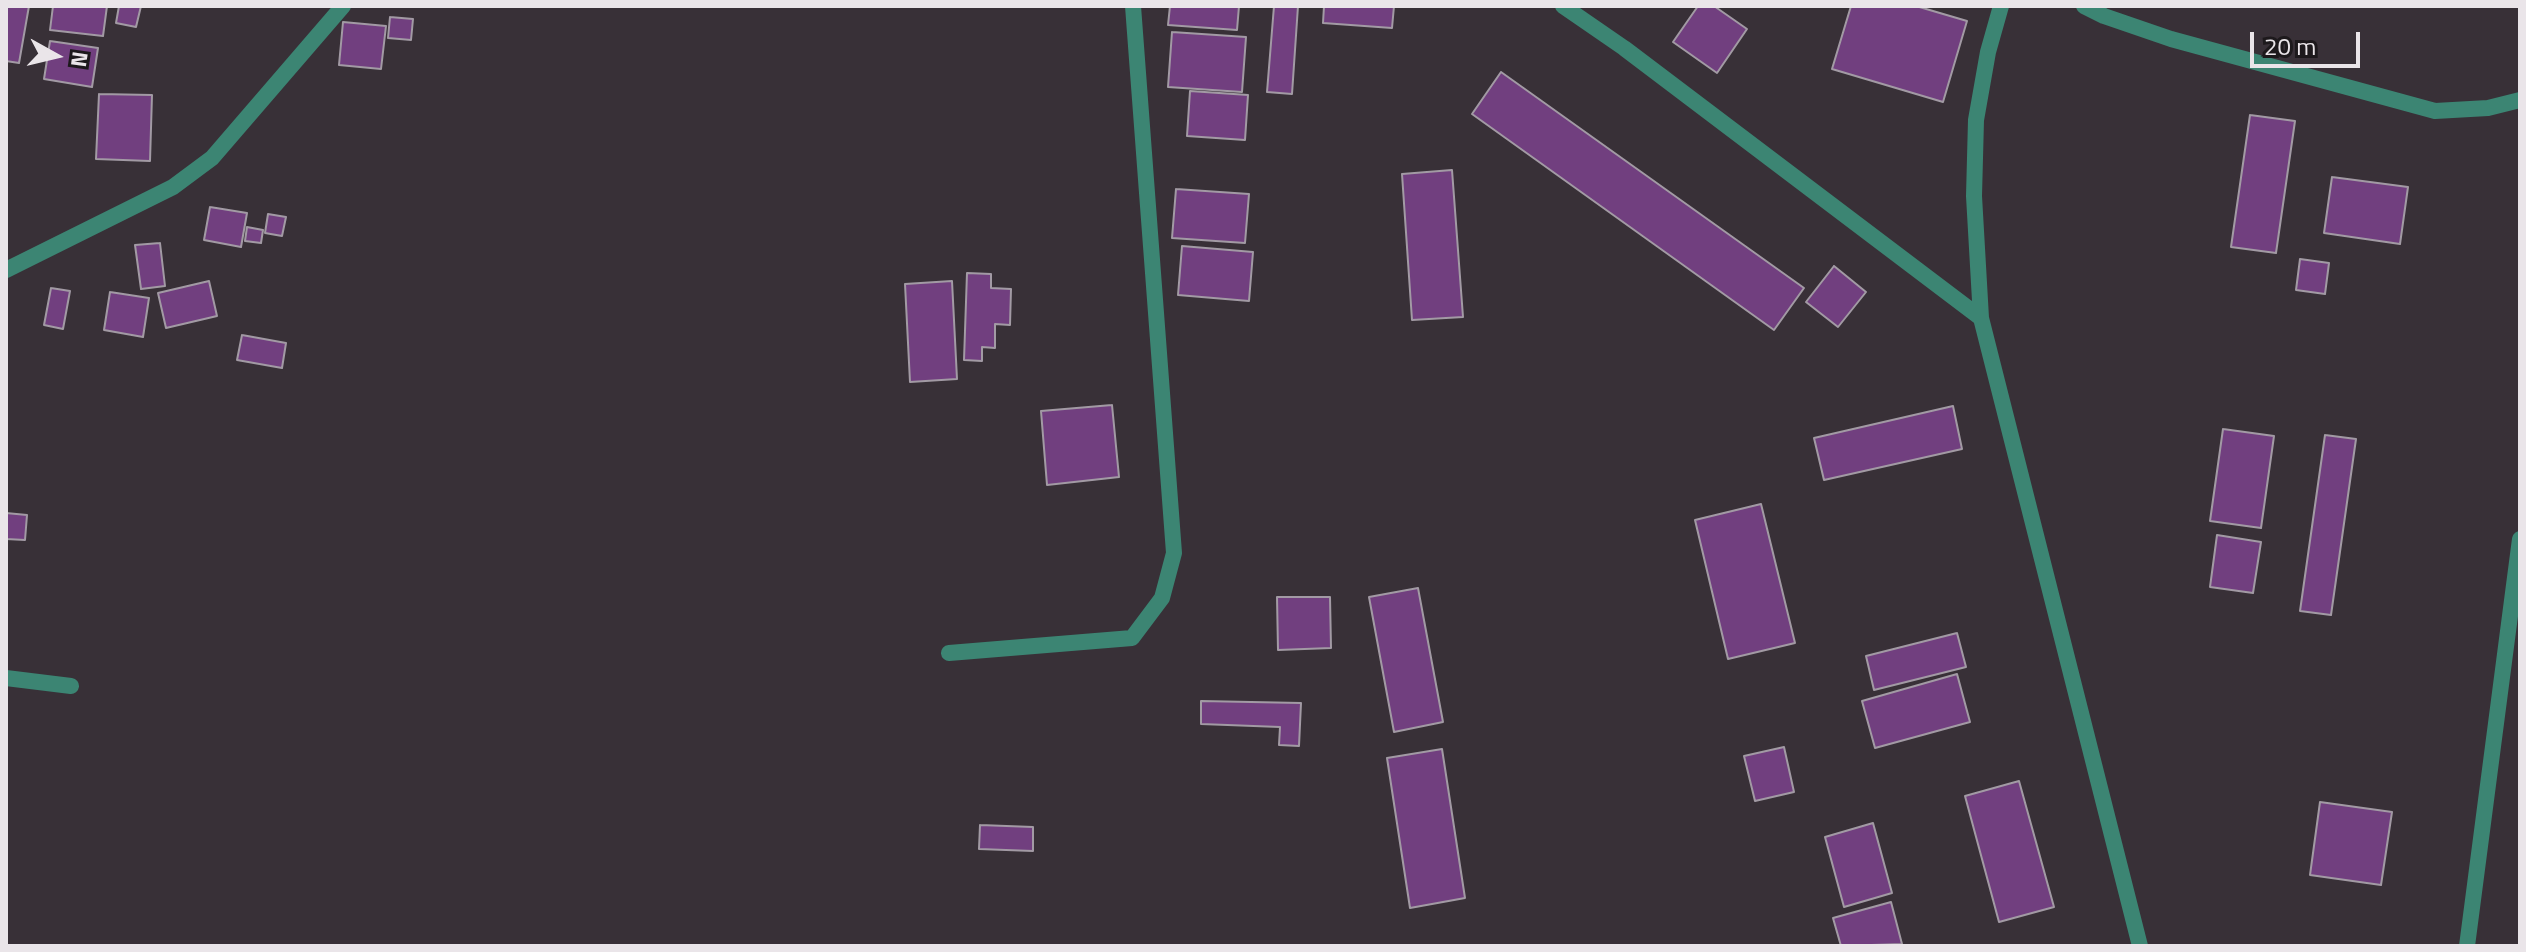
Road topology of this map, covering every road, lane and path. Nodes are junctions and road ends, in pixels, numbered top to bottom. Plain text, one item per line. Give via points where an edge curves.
1 (343, 6) edge
2 (1133, 6) edge
3 (1563, 6) edge
4 (2001, 6) edge
5 (2084, 6) edge
6 (2520, 100) edge
7 (6, 270) edge
8 (1981, 318) junction
9 (2520, 539) edge
10 (949, 653) dead end
11 (6, 678) edge
12 (71, 686) dead end
13 (2140, 946) edge
14 (2467, 946) edge

1 - 7 street via 212,158 173,187
2 - 10 street via 1174,553 1162,598 1132,638
3 - 8 street
4 - 8 street via 1976,120
5 - 6 street via 2171,39 2435,111
8 - 13 street
9 - 14 street
11 - 12 street

